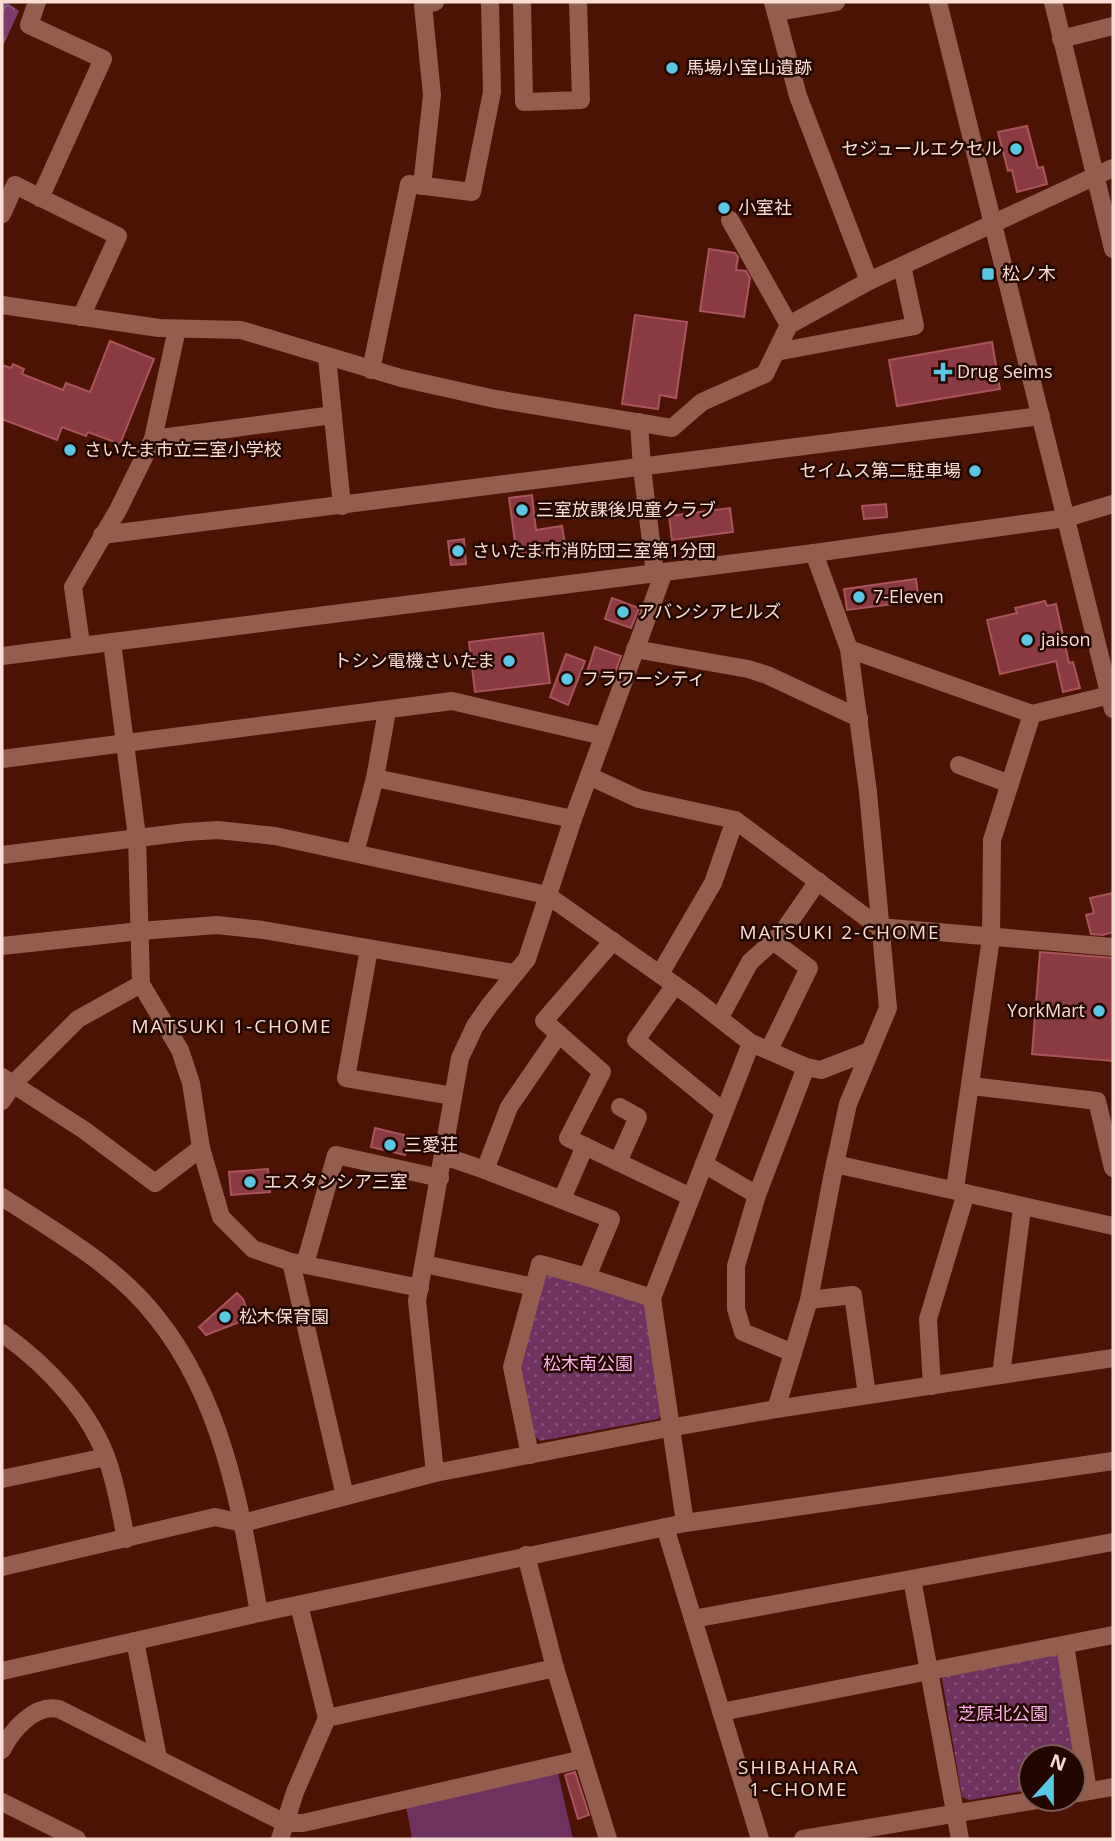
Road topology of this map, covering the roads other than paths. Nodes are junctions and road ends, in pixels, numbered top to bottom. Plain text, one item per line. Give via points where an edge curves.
1 (37, 2) edge
2 (435, 2) edge
3 (490, 2) edge
4 (522, 2) edge
5 (578, 2) edge
6 (836, 2) edge
7 (938, 2) edge
8 (1052, 2) edge
9 (774, 7) edge
10 (1113, 26) edge
11 (1061, 39) junction
12 (1113, 169) edge
13 (1094, 177) junction
14 (422, 186) junction
15 (40, 198) junction
16 (2, 214) edge
17 (730, 220) dead end
18 (993, 224) junction
19 (1113, 249) edge
20 (902, 266) junction
21 (869, 281) junction
22 (2, 305) edge
23 (80, 317) junction
24 (789, 325) junction
25 (177, 329) junction
26 (776, 352) junction
27 (327, 357) junction
28 (371, 370) junction
29 (333, 415) junction
30 (1041, 416) junction
31 (639, 422) junction
32 (153, 439) junction
33 (642, 468) junction
34 (1113, 504) edge
35 (342, 506) junction
36 (1066, 518) junction
37 (102, 536) junction
38 (814, 553) junction
39 (659, 573) junction
40 (112, 642) junction
41 (81, 645) junction
42 (635, 649) junction
43 (849, 649) junction
44 (2, 656) edge
45 (1111, 702) edge
46 (387, 711) junction
47 (1032, 714) junction
48 (859, 719) junction
49 (603, 736) junction
50 (126, 743) junction
51 (2, 759) edge
52 (959, 765) dead end
53 (589, 776) junction
54 (375, 778) junction
55 (1010, 784) junction
56 (573, 819) junction
57 (735, 820) junction
58 (137, 837) junction
59 (355, 853) junction
60 (2, 855) edge
61 (818, 881) junction
62 (547, 894) junction
63 (879, 927) junction
64 (140, 931) junction
65 (991, 938) junction
66 (613, 941) junction
67 (773, 941) junction
68 (2, 946) edge
69 (1113, 947) edge
70 (369, 950) junction
71 (514, 973) junction
72 (660, 974) junction
73 (141, 984) junction
74 (675, 985) junction
75 (720, 1017) junction
76 (559, 1034) junction
77 (751, 1043) junction
78 (769, 1050) junction
79 (870, 1051) junction
80 (806, 1067) junction
81 (7, 1080) edge
82 (972, 1086) junction
83 (453, 1096) junction
84 (2, 1101) edge
85 (620, 1107) dead end
86 (724, 1112) junction
87 (585, 1146) junction
88 (201, 1148) junction
89 (444, 1156) junction
90 (618, 1162) junction
91 (704, 1164) junction
92 (835, 1164) junction
93 (1113, 1168) edge
94 (485, 1170) junction
95 (440, 1178) junction
96 (960, 1191) junction
97 (757, 1195) junction
98 (2, 1196) edge
99 (691, 1197) junction
100 (562, 1199) junction
101 (1022, 1208) junction
102 (1113, 1226) edge
103 (298, 1263) junction
104 (424, 1265) junction
105 (587, 1277) junction
106 (534, 1287) junction
107 (420, 1288) junction
108 (652, 1298) junction
109 (809, 1300) junction
110 (2, 1333) edge
111 (793, 1353) junction
112 (1113, 1358) edge
113 (1001, 1375) junction
114 (932, 1386) junction
115 (867, 1395) junction
116 (776, 1409) junction
117 (671, 1427) junction
118 (530, 1454) junction
119 (106, 1457) junction
120 (1113, 1461) edge
121 (435, 1473) junction
122 (2, 1479) edge
123 (345, 1496) junction
124 (243, 1523) junction
125 (685, 1523) junction
126 (665, 1527) junction
127 (126, 1539) junction
128 (1113, 1542) edge
129 (526, 1555) junction
130 (2, 1567) edge
131 (912, 1579) junction
132 (299, 1605) junction
133 (259, 1613) junction
134 (693, 1619) junction
135 (1113, 1635) edge
136 (135, 1641) junction
137 (1065, 1645) junction
138 (555, 1668) junction
139 (2, 1671) edge
140 (929, 1671) junction
141 (721, 1712) junction
142 (327, 1718) junction
143 (1075, 1743) edge
144 (2, 1750) edge
145 (158, 1758) junction
146 (583, 1759) junction
147 (1113, 1787) edge
148 (1087, 1792) edge
149 (2, 1802) edge
150 (1017, 1803) edge
151 (956, 1814) junction
152 (283, 1831) edge
153 (77, 1839) edge
154 (608, 1839) edge
155 (760, 1839) edge
156 (803, 1839) edge
157 (960, 1839) edge

1 - 15 street via 29,24 103,59
2 - 14 street via 423,5 432,95
3 - 14 street via 492,92 472,192
4 - 5 street via 524,102 581,100
6 - 9 street
7 - 18 street
8 - 11 street
9 - 21 street via 798,96
10 - 11 street
11 - 13 street
12 - 13 street
13 - 18 street
13 - 19 street
14 - 28 street via 409,184
15 - 16 street via 15,185
15 - 23 street via 118,236
17 - 24 street
18 - 20 street
18 - 30 street
20 - 21 street
20 - 26 street via 915,326
21 - 24 street
22 - 23 street
23 - 25 street
24 - 26 street
25 - 27 street via 242,330
25 - 32 street
26 - 31 street via 765,374 702,402 672,428
27 - 28 street
27 - 29 street
28 - 31 street via 495,399
29 - 32 street
29 - 35 street
30 - 33 street
30 - 36 street
31 - 33 street
32 - 37 street
33 - 35 street
33 - 39 street
34 - 36 street
35 - 37 street
36 - 38 street
36 - 45 street
37 - 41 street via 73,587
38 - 39 street
38 - 43 street
39 - 40 street
39 - 42 street
40 - 41 street
40 - 50 street
41 - 44 street
42 - 48 street via 748,669
42 - 49 street
43 - 47 street
43 - 48 street
45 - 47 street
46 - 49 street via 452,701
46 - 50 street
46 - 54 street
47 - 55 street
48 - 63 street
49 - 53 street
50 - 51 street
50 - 58 street
52 - 55 street
53 - 56 street
53 - 57 street via 639,799
54 - 56 street
54 - 59 street
55 - 65 street via 992,840
56 - 62 street
57 - 61 street
57 - 72 street via 713,883
58 - 59 street via 218,830 275,836
58 - 60 street
58 - 64 street
59 - 62 street
61 - 63 street
61 - 67 street
62 - 66 street
62 - 71 street via 527,959
63 - 65 street
63 - 79 street via 888,1008
64 - 68 street
64 - 70 street via 230,926
64 - 73 street
65 - 69 street
65 - 82 street
66 - 72 street
66 - 76 street via 544,1021
67 - 75 street via 750,962
67 - 78 street via 809,968
70 - 71 street
70 - 83 street via 345,1078
71 - 83 street via 464,1046
72 - 74 street
73 - 81 street via 78,1019
73 - 88 street via 180,1050 191,1083
74 - 75 street
74 - 86 street via 636,1040
75 - 77 street
76 - 87 street via 603,1072 568,1138
76 - 94 street via 509,1107
77 - 78 street
77 - 86 street
78 - 80 street
79 - 80 street via 821,1070
79 - 92 street via 848,1104
80 - 97 street
81 - 84 street
81 - 88 street via 155,1183
82 - 93 street via 1097,1101
82 - 96 street
83 - 89 street
85 - 90 street via 638,1117
86 - 91 street
87 - 90 street
87 - 100 street
88 - 103 street via 221,1217 253,1249
89 - 94 street
89 - 95 street
90 - 99 street
91 - 97 street
91 - 99 street
92 - 96 street
92 - 109 street
94 - 100 street
95 - 103 street via 336,1155
95 - 104 street
96 - 101 street
96 - 114 street via 928,1319
97 - 111 street via 736,1266 736,1309 743,1332
98 - 124 street via 79,1248 157,1317 201,1391 221,1439
99 - 108 street
100 - 105 street via 611,1219
101 - 102 street
101 - 113 street
103 - 107 street
103 - 123 street
104 - 106 street
104 - 107 street
105 - 106 street via 540,1264
105 - 108 street
106 - 118 street via 512,1367
107 - 121 street via 417,1301
108 - 117 street
109 - 111 street
109 - 115 street via 853,1295
110 - 119 street via 29,1352 65,1391
111 - 116 street
112 - 113 street
113 - 114 street
114 - 115 street
115 - 116 street
116 - 117 street
117 - 118 street
117 - 125 street
118 - 121 street
119 - 122 street
119 - 127 street
120 - 125 street
121 - 123 street
123 - 124 street
124 - 127 street via 215,1517
124 - 133 street
125 - 126 street
126 - 129 street
126 - 134 street
127 - 130 street
128 - 131 street
129 - 132 street
129 - 138 street
131 - 134 street
131 - 140 street
132 - 133 street
132 - 142 street
133 - 136 street
134 - 141 street
135 - 137 street
136 - 139 street
136 - 145 street
137 - 140 street
137 - 143 street
138 - 142 street
138 - 146 street
140 - 141 street
140 - 151 street
141 - 155 street
142 - 152 street
144 - 145 street via 18,1727 49,1707
145 - 152 street
146 - 152 street
146 - 154 street
147 - 148 street
149 - 153 street
150 - 151 street
151 - 156 street
151 - 157 street

